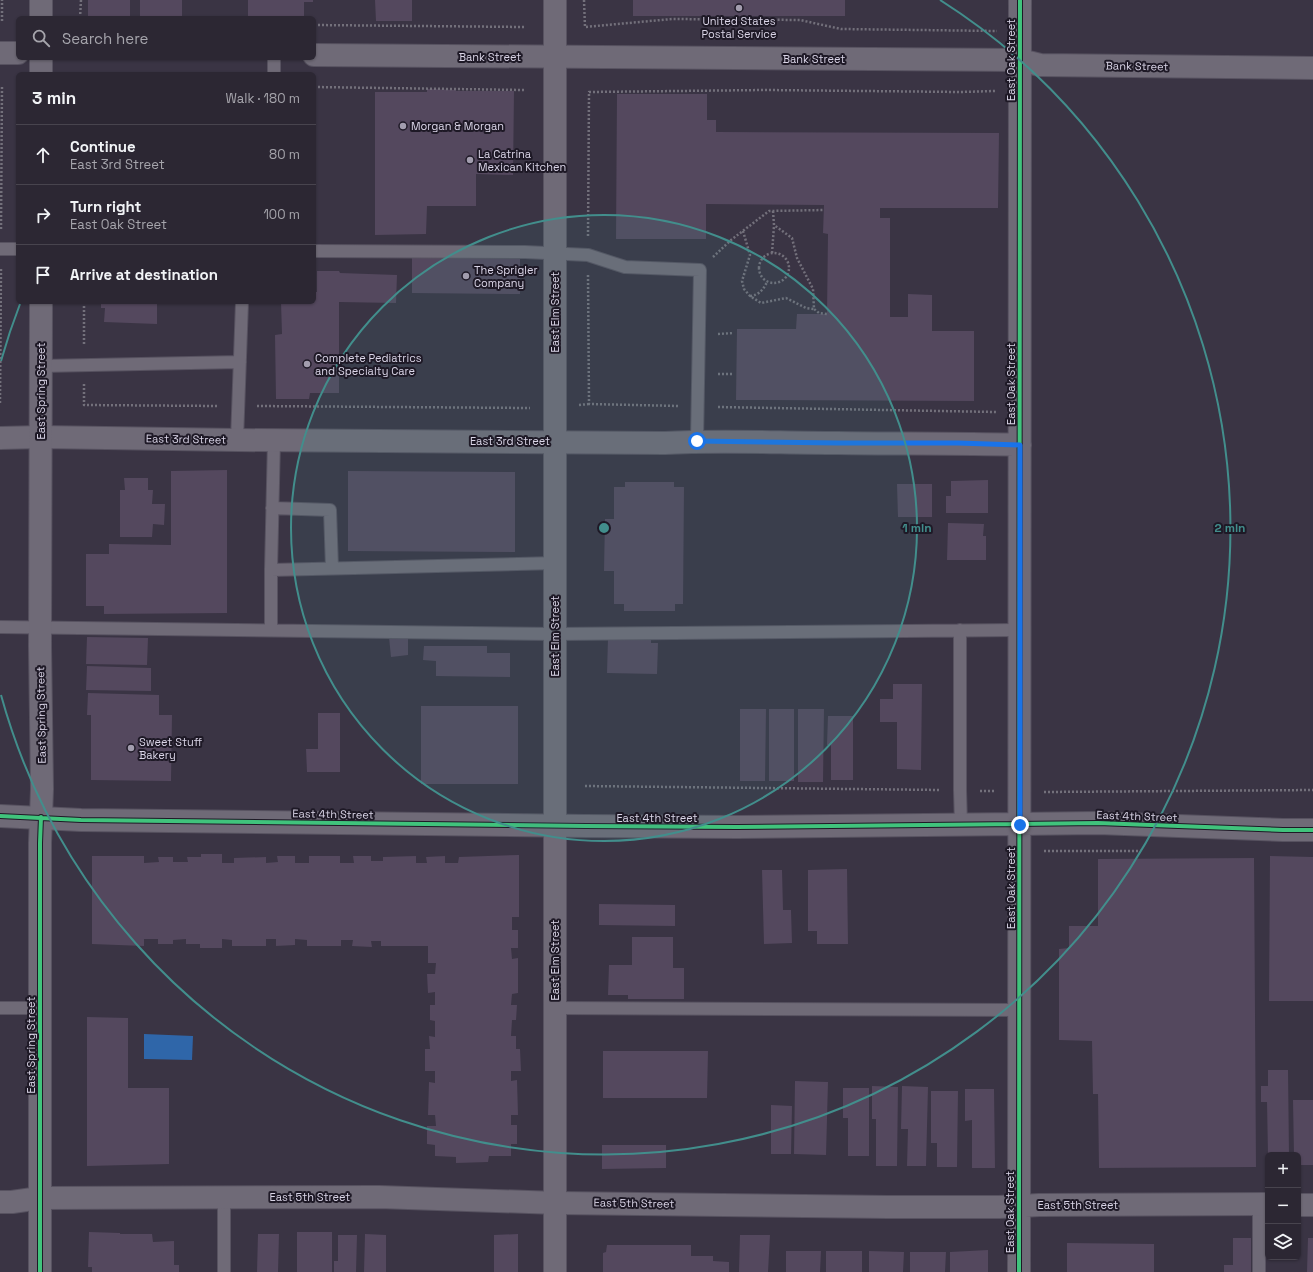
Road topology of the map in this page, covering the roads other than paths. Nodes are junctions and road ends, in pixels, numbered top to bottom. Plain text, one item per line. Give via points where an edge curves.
1 (41, 0) edge
2 (555, 0) edge
3 (1020, 0) edge
4 (41, 16) edge
5 (0, 53) edge
6 (16, 53) edge
7 (316, 55) edge
8 (555, 57) junction
9 (41, 60) edge
10 (274, 60) edge
11 (1020, 60) junction
12 (1313, 68) edge
13 (41, 72) edge
14 (274, 72) edge
15 (0, 249) edge
16 (16, 249) edge
17 (316, 251) edge
18 (554, 254) junction
19 (41, 304) edge
20 (242, 304) edge
21 (240, 362) junction
22 (41, 366) junction
23 (41, 437) junction
24 (0, 438) edge
25 (237, 440) junction
26 (274, 440) junction
27 (554, 441) junction
28 (697, 441) junction
29 (1020, 445) junction
30 (272, 508) junction
31 (556, 563) junction
32 (332, 568) junction
33 (271, 570) junction
34 (0, 627) edge
35 (40, 627) junction
36 (272, 630) junction
37 (960, 630) junction
38 (1020, 630) junction
39 (554, 634) junction
40 (0, 816) edge
41 (41, 818) junction
42 (961, 825) junction
43 (1020, 825) junction
44 (554, 826) junction
45 (1313, 830) edge
46 (0, 1008) edge
47 (40, 1008) junction
48 (555, 1008) junction
49 (1020, 1010) junction
50 (224, 1197) junction
51 (40, 1198) junction
52 (0, 1202) edge
53 (555, 1202) junction
54 (1264, 1204) edge
55 (1019, 1205) junction
56 (1301, 1205) edge
57 (1313, 1205) edge
58 (40, 1272) edge
59 (224, 1272) edge
60 (555, 1272) edge
61 (1019, 1272) edge
62 (1259, 1272) edge

1 - 4 street
2 - 8 street, East Elm Street
3 - 11 street, East Oak Street
5 - 6 street
7 - 8 street, Bank Street
8 - 11 street, Bank Street
8 - 18 street, East Elm Street
9 - 13 street
10 - 14 lane
11 - 12 street, Bank Street via 1040,65
11 - 29 street, East Oak Street
15 - 16 lane
17 - 18 lane
18 - 27 street, East Elm Street
18 - 28 lane via 588,255 626,267 700,270
19 - 22 street, East Spring Street
20 - 21 lane
21 - 22 lane
21 - 25 lane
22 - 23 street, East Spring Street
23 - 24 street, East 3rd Street
23 - 25 street, East 3rd Street
23 - 35 street, East Spring Street
25 - 26 street, East 3rd Street
26 - 27 street, East 3rd Street
26 - 30 lane
27 - 28 street, East 3rd Street
27 - 31 street, East Elm Street
28 - 29 street, East 3rd Street
29 - 38 street, East Oak Street
30 - 32 lane via 330,510
30 - 33 lane
31 - 32 lane
31 - 39 street, East Elm Street
32 - 33 lane
33 - 36 lane
34 - 35 lane
35 - 36 lane
35 - 41 street, East Spring Street
36 - 39 lane
37 - 38 lane
37 - 39 lane
37 - 42 lane
38 - 43 street, East Oak Street
39 - 44 street, East Elm Street
40 - 41 street, East 4th Street
41 - 44 street, East 4th Street
41 - 47 street, East Spring Street
42 - 43 street, East 4th Street
42 - 44 street, East 4th Street
43 - 45 street, East 4th Street via 1098,823
43 - 49 street, East Oak Street
44 - 48 street, East Elm Street
46 - 47 lane
47 - 51 street, East Spring Street
48 - 49 lane
48 - 53 street, East Elm Street
49 - 55 street, East Oak Street
50 - 51 street, East 5th Street
50 - 53 street, East 5th Street via 378,1197
50 - 59 lane
51 - 52 street, East 5th Street
51 - 58 street, East Spring Street
53 - 55 street, East 5th Street via 888,1208
53 - 60 street, East Elm Street
54 - 55 street, East 5th Street
54 - 62 lane
55 - 61 street, East Oak Street
56 - 57 street

